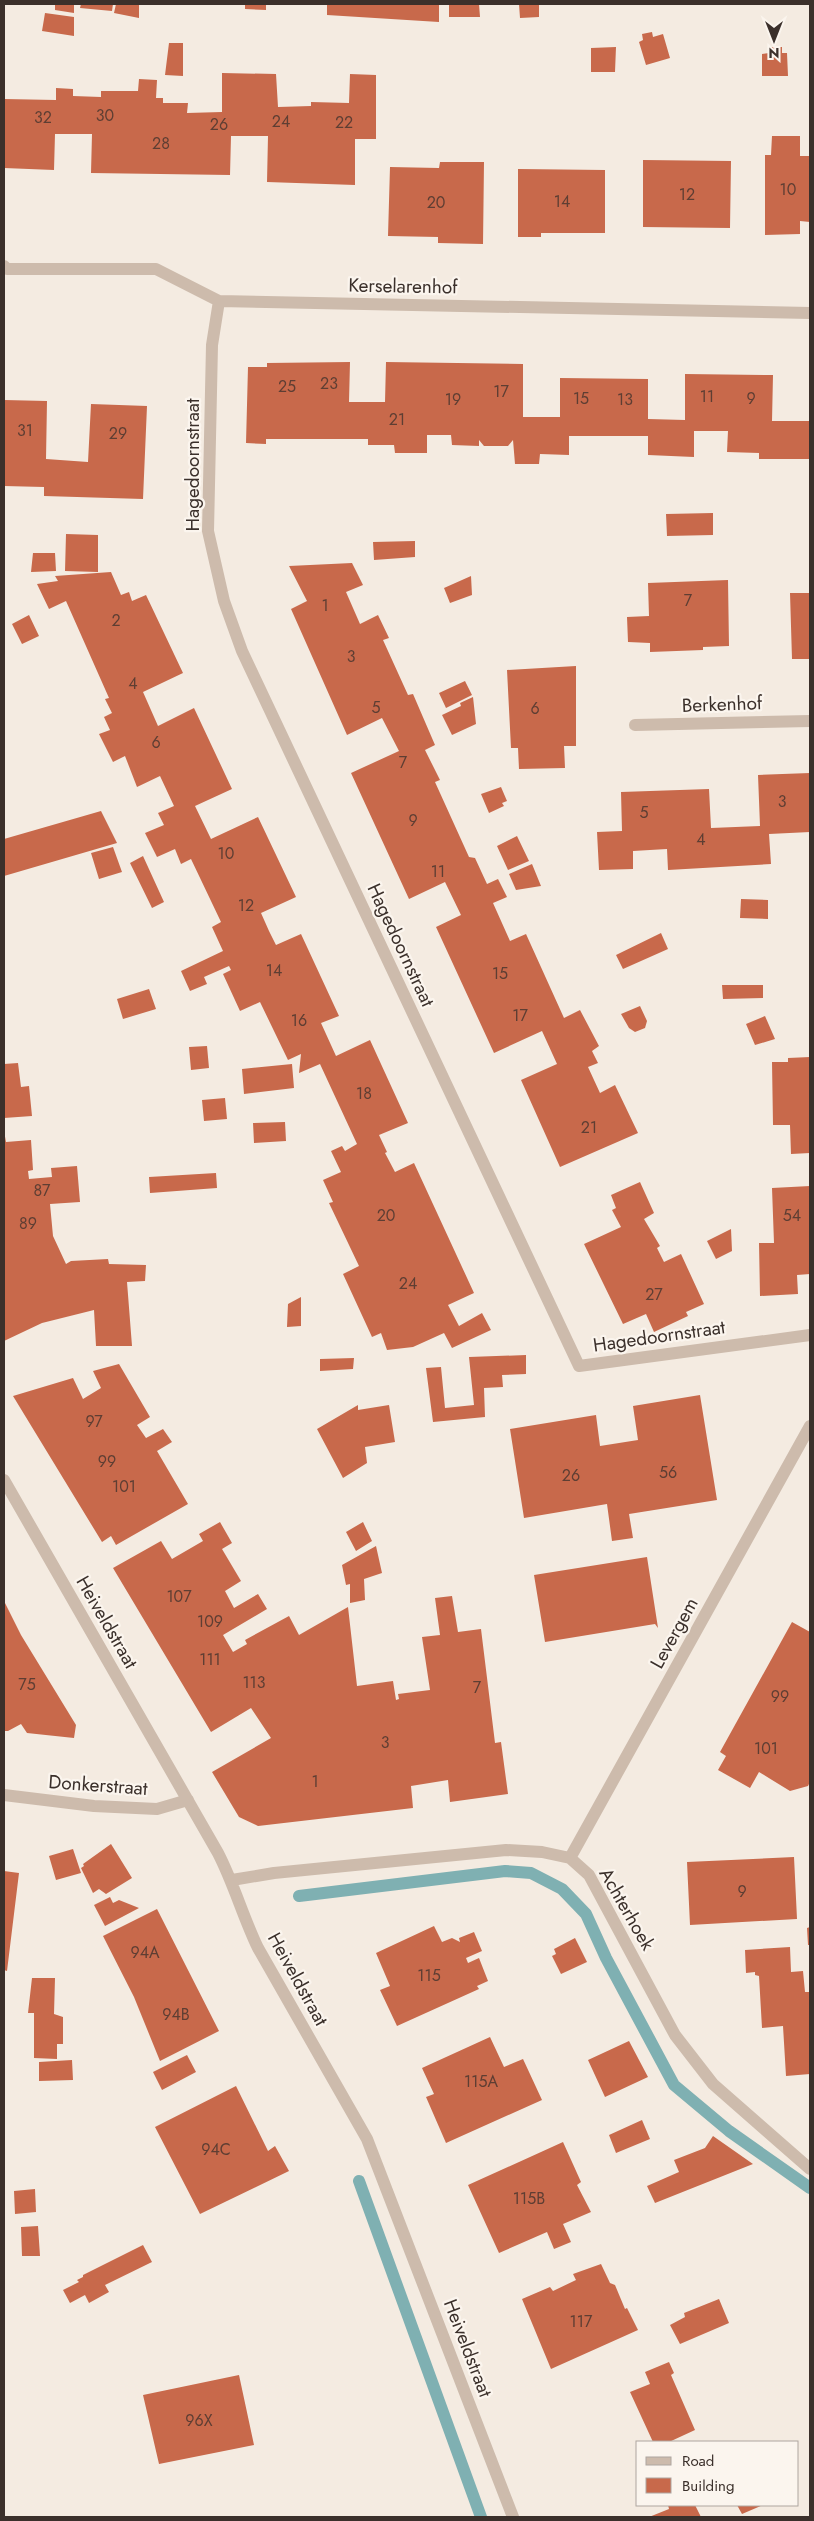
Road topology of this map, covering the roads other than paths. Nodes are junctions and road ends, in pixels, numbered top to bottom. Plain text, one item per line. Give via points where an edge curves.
1 (4, 266) edge
2 (220, 301) junction
3 (810, 313) edge
4 (810, 721) edge
5 (635, 725) dead end
6 (810, 1335) edge
7 (810, 1426) edge
8 (4, 1480) edge
9 (4, 1796) edge
10 (188, 1800) junction
11 (570, 1858) junction
12 (232, 1880) junction
13 (810, 2169) edge
14 (513, 2517) edge

1 - 2 street, Kerselarenhof via 7,270 156,269
2 - 3 street, Kerselarenhof
2 - 6 street, Hagedoornstraat via 212,345 208,531 224,601 246,660 579,1366
4 - 5 street, Berkenhof
7 - 11 street, Levergem
8 - 10 street, Heiveldstraat
9 - 10 street, Donkerstraat via 156,1809
10 - 12 street, Heiveldstraat
11 - 12 street, Achterhoek via 506,1850
11 - 13 street, Achterhoek via 589,1875 675,2035 713,2084
12 - 14 street, Heiveldstraat via 258,1948 367,2138

